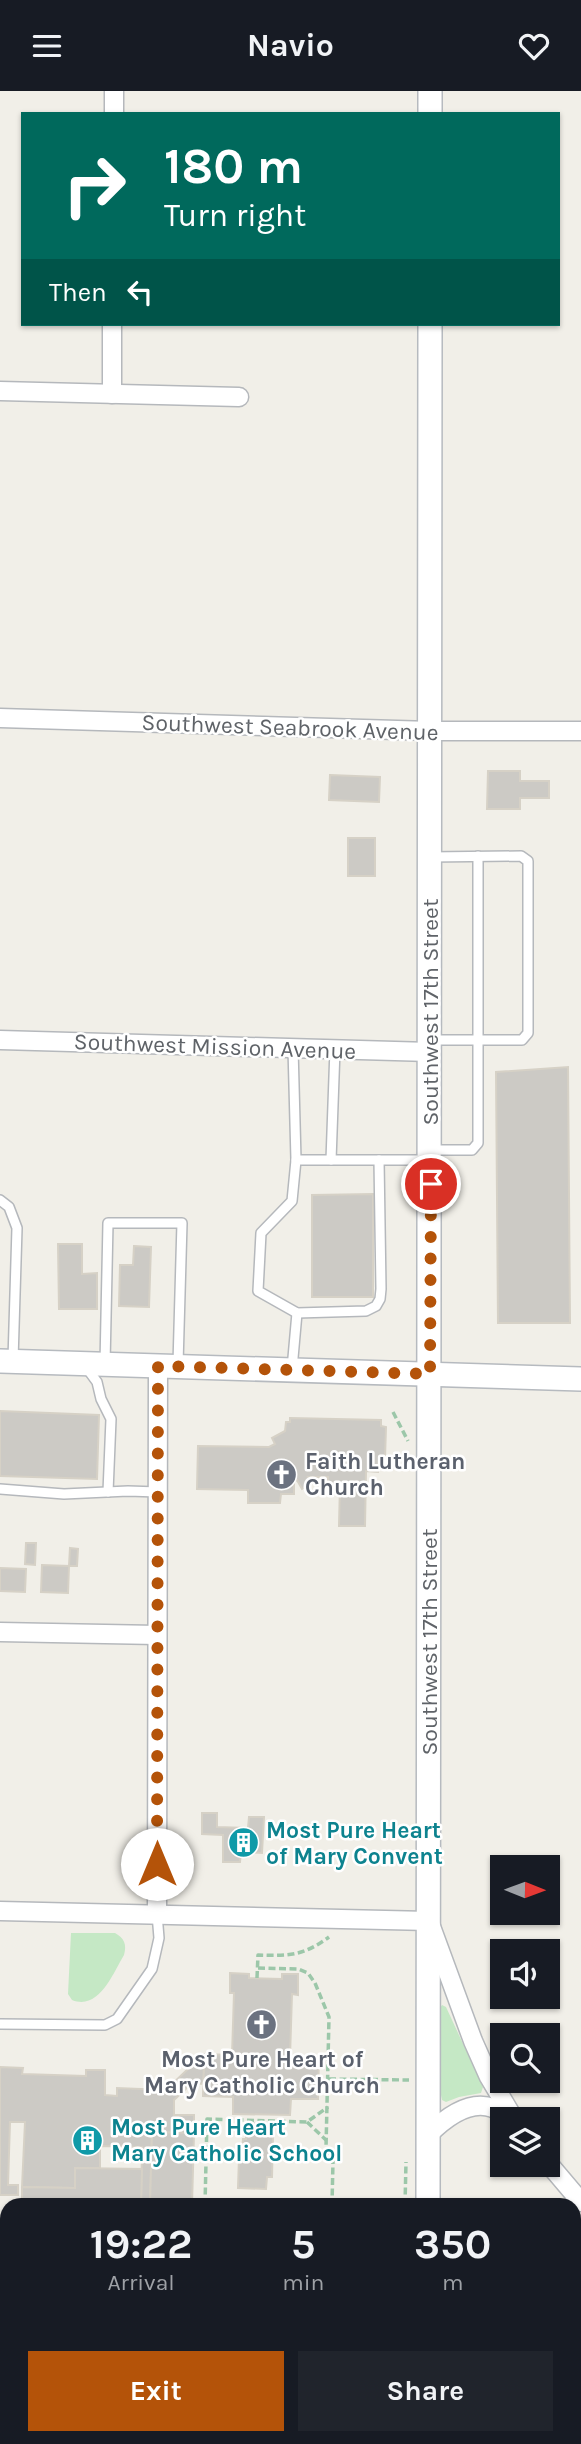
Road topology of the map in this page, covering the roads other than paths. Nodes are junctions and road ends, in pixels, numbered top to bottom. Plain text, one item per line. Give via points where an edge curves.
1 (114, 91) edge
2 (430, 91) edge
3 (114, 112) edge
4 (430, 112) edge
5 (113, 326) edge
6 (430, 326) edge
7 (0, 391) edge
8 (112, 394) junction
9 (239, 397) dead end
10 (0, 718) edge
11 (430, 731) junction
12 (581, 731) edge
13 (478, 856) junction
14 (430, 857) junction
15 (0, 1040) edge
16 (478, 1040) junction
17 (430, 1046) junction
18 (293, 1048) junction
19 (335, 1049) junction
20 (431, 1155) junction
21 (296, 1160) junction
22 (331, 1160) junction
23 (379, 1160) junction
24 (0, 1200) edge
25 (297, 1313) junction
26 (7, 1361) edge
27 (94, 1364) junction
28 (168, 1366) junction
29 (292, 1369) junction
30 (430, 1374) junction
31 (581, 1379) edge
32 (0, 1489) edge
33 (108, 1492) junction
34 (158, 1492) junction
35 (0, 1632) edge
36 (157, 1635) junction
37 (0, 1910) edge
38 (157, 1914) junction
39 (429, 1921) junction
40 (0, 2024) edge
41 (490, 2107) edge
42 (507, 2107) edge
43 (428, 2135) junction
44 (560, 2177) edge
45 (428, 2198) edge
46 (578, 2198) edge

1 - 3 street
2 - 4 main road
5 - 8 street
6 - 11 main road, Southwest 17th Street
7 - 8 street
8 - 9 street
10 - 11 street, Southwest Seabrook Avenue
11 - 12 street, Southwest Seabrook Avenue
11 - 14 main road, Southwest 17th Street
13 - 14 lane
13 - 16 lane
13 - 16 lane via 521,856 528,861 528,1033 522,1040
14 - 17 main road, Southwest 17th Street
15 - 18 street, Southwest Mission Avenue
16 - 17 lane
16 - 20 lane via 478,1143 472,1150
17 - 19 street, Southwest Mission Avenue
17 - 20 main road, Southwest 17th Street
18 - 19 street, Southwest Mission Avenue
18 - 21 lane
19 - 22 lane
20 - 23 lane
20 - 30 main road, Southwest 17th Street
21 - 22 lane
21 - 25 lane via 292,1201 261,1233 258,1291
22 - 23 lane
23 - 25 lane via 380,1299 366,1311
24 - 26 lane via 9,1207 17,1228
25 - 29 lane
26 - 27 main road
27 - 28 main road
27 - 28 lane via 108,1223 182,1223
27 - 33 lane via 101,1399 111,1419
28 - 29 main road
28 - 34 street
29 - 30 main road
30 - 31 main road
30 - 39 main road, Southwest 17th Street
32 - 33 lane
33 - 34 lane
34 - 36 street
35 - 36 street
36 - 38 street
37 - 38 street
38 - 39 street
38 - 40 lane via 152,1969 117,2019 105,2025
39 - 42 street via 473,2041
39 - 43 main road, Southwest 17th Street
41 - 43 street via 453,2114
43 - 45 main road, Southwest 17th Street
44 - 46 street

